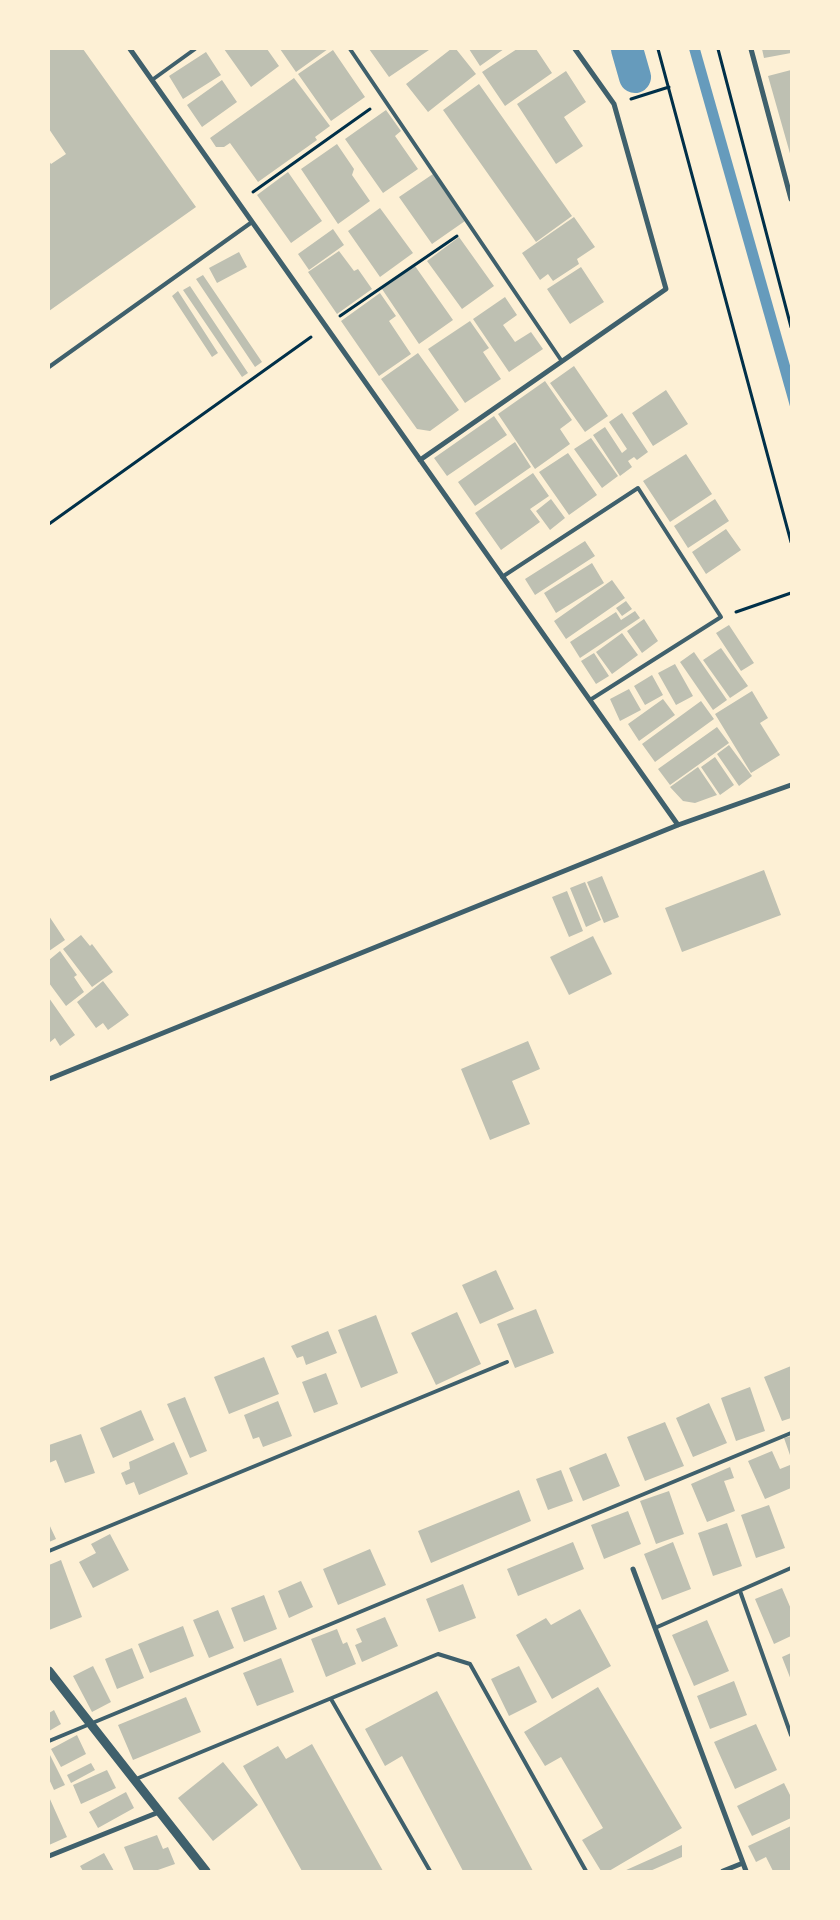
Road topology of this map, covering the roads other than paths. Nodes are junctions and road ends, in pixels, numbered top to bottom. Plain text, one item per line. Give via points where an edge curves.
1 (130, 49) edge
2 (195, 49) edge
3 (350, 49) edge
4 (575, 49) edge
5 (751, 49) edge
6 (152, 80) junction
7 (789, 178) edge
8 (791, 199) edge
9 (252, 222) junction
10 (561, 360) junction
11 (49, 367) edge
12 (420, 460) junction
13 (502, 577) junction
14 (590, 700) junction
15 (791, 785) edge
16 (678, 825) junction
17 (49, 1079) edge
18 (507, 1362) dead end
19 (791, 1433) edge
20 (49, 1551) edge
21 (791, 1568) edge
22 (633, 1569) dead end
23 (740, 1591) junction
24 (656, 1628) junction
25 (49, 1671) edge
26 (331, 1699) junction
27 (90, 1725) junction
28 (791, 1735) edge
29 (49, 1741) edge
30 (134, 1780) junction
31 (159, 1812) junction
32 (49, 1856) edge
33 (743, 1863) junction
34 (206, 1871) edge
35 (430, 1871) edge
36 (586, 1871) edge
37 (723, 1871) edge
38 (746, 1871) edge

1 - 6 street
2 - 6 lane
3 - 10 lane
4 - 10 street via 614,104 666,290
5 - 7 street
6 - 9 street
7 - 8 street
9 - 11 lane
9 - 12 street
10 - 12 street
12 - 13 street
13 - 14 street
13 - 14 lane via 638,488 721,617
14 - 16 street
15 - 16 street
16 - 17 street
18 - 20 lane
19 - 27 lane
21 - 23 lane
22 - 24 street
23 - 24 lane
23 - 28 lane
24 - 33 street
25 - 27 street
26 - 30 lane
26 - 35 lane
26 - 36 lane via 438,1654 470,1664
27 - 29 lane
27 - 30 street
30 - 31 street
31 - 32 street
31 - 34 street
33 - 37 street
33 - 38 street

